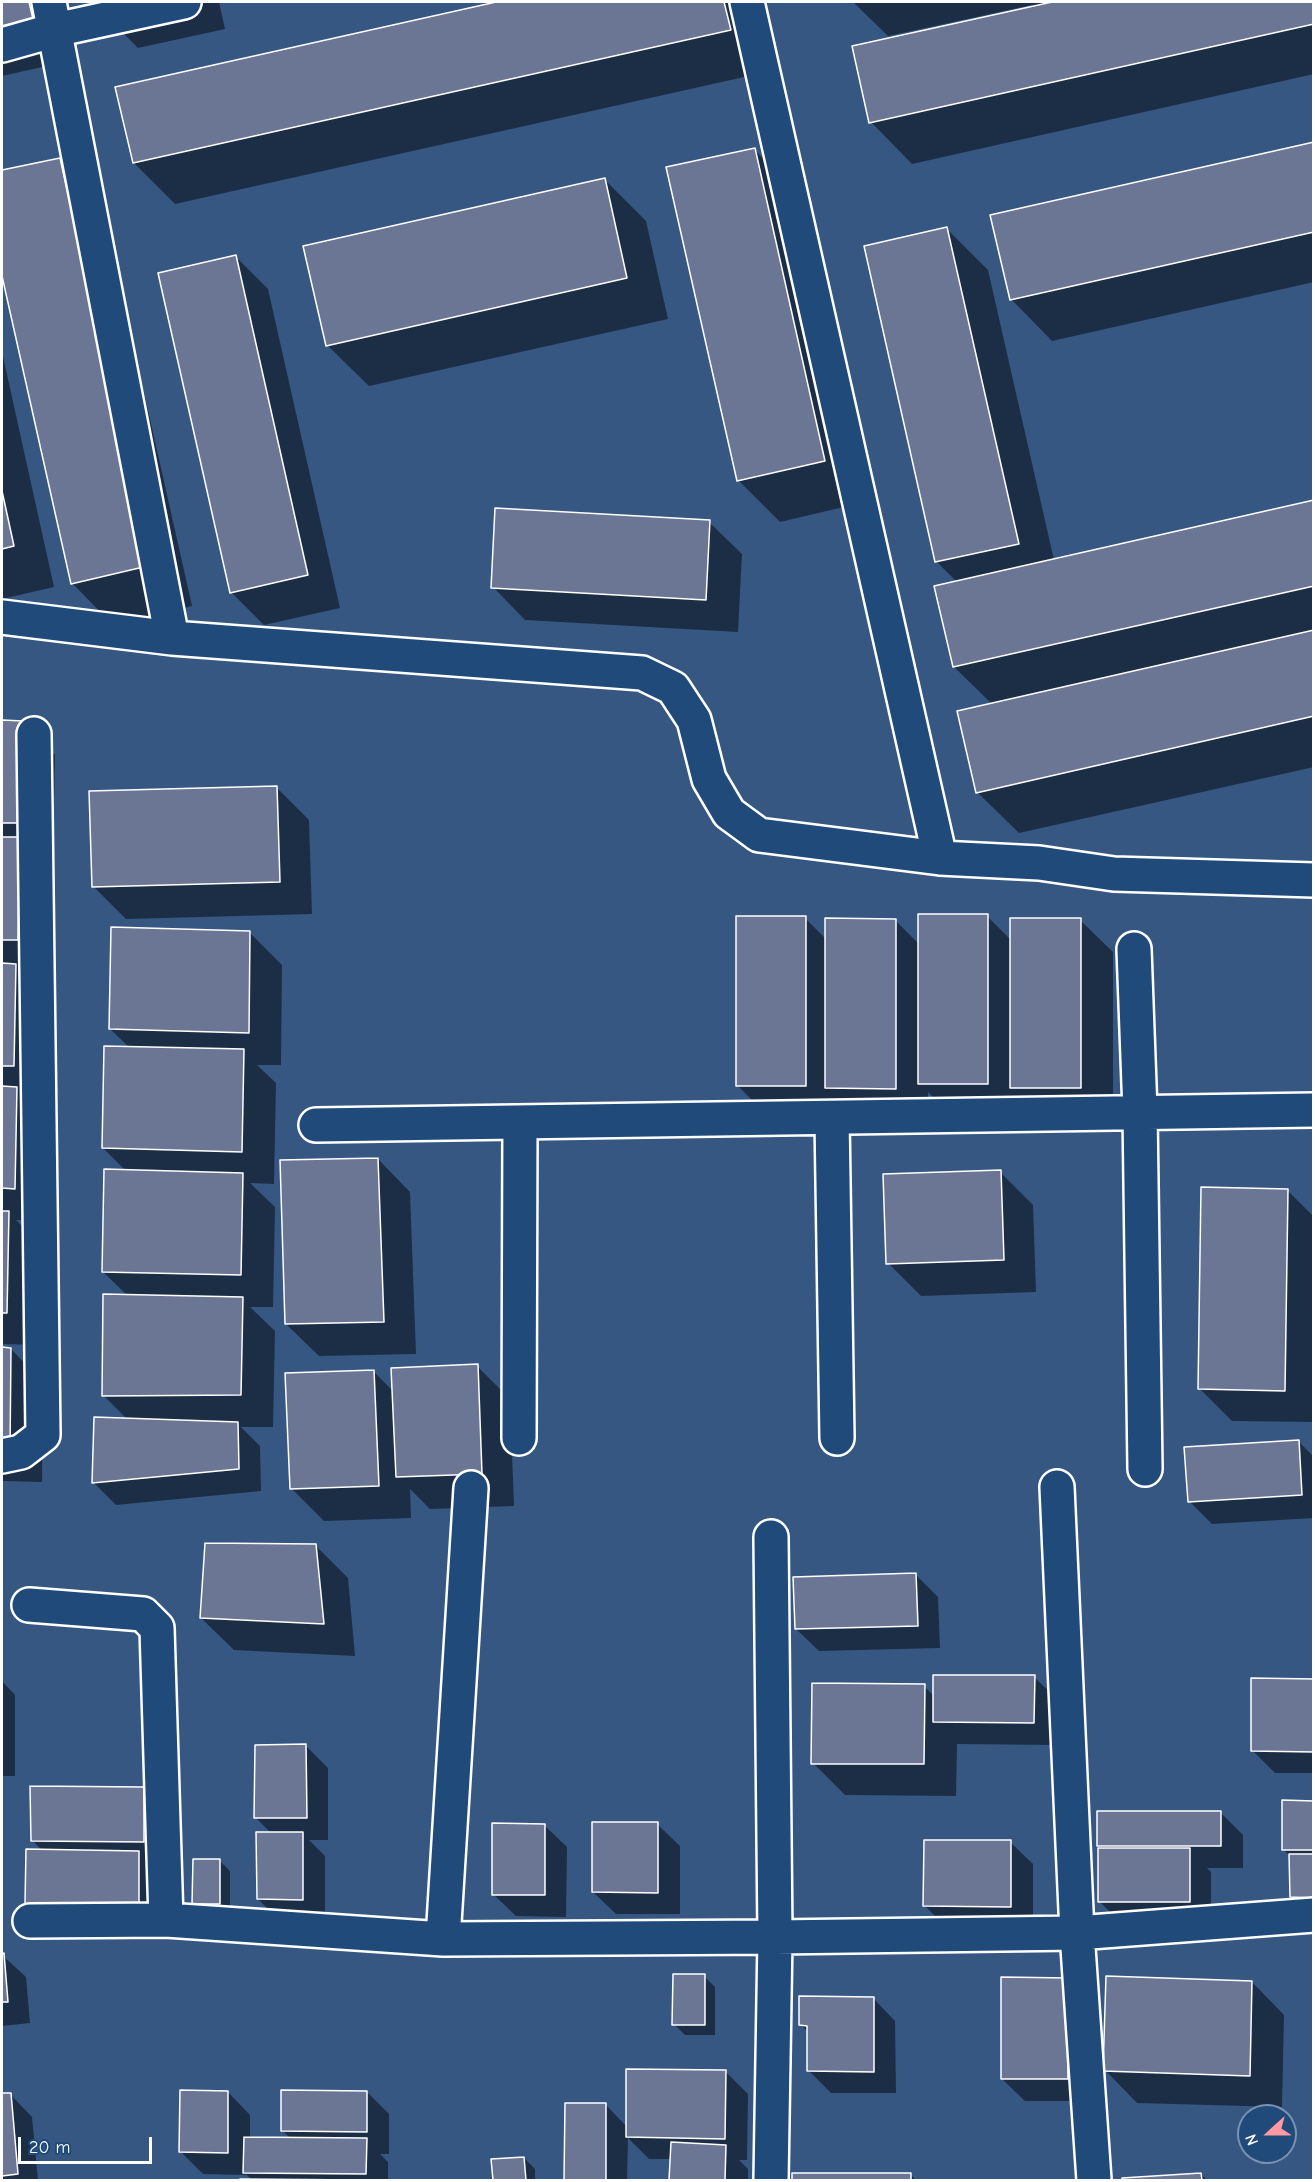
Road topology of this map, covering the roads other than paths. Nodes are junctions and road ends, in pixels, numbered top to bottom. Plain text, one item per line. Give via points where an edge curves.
1 (184, 2) edge
2 (747, 2) edge
3 (52, 16) edge
4 (2, 45) edge
5 (2, 617) edge
6 (172, 638) junction
7 (34, 734) dead end
8 (940, 858) junction
9 (1314, 880) edge
10 (1134, 949) dead end
11 (1314, 1110) edge
12 (1140, 1112) junction
13 (832, 1118) junction
14 (520, 1122) junction
15 (316, 1125) dead end
16 (519, 1438) dead end
17 (837, 1438) dead end
18 (2, 1456) edge
19 (1145, 1468) dead end
20 (1057, 1487) dead end
21 (471, 1488) dead end
22 (771, 1537) dead end
23 (28, 1605) dead end
24 (1314, 1915) edge
25 (166, 1920) junction
26 (30, 1921) dead end
27 (1077, 1933) junction
28 (775, 1937) junction
29 (443, 1938) junction
30 (771, 2181) edge
31 (1094, 2181) edge

1 - 3 street
2 - 8 street
3 - 4 street
3 - 6 street
5 - 6 street
6 - 8 street via 642,673 673,688 694,720 709,779 729,813 759,835
7 - 18 street via 43,1435 21,1452
8 - 9 street via 1039,862 1114,874
10 - 12 street
11 - 12 street
12 - 13 street
12 - 19 street
13 - 14 street
13 - 17 street
14 - 15 street
14 - 16 street
20 - 27 street
21 - 29 street
22 - 28 street
23 - 25 street via 143,1614 158,1628
24 - 27 street
25 - 26 street
25 - 29 street
27 - 28 street
27 - 31 street
28 - 29 street
28 - 30 street

